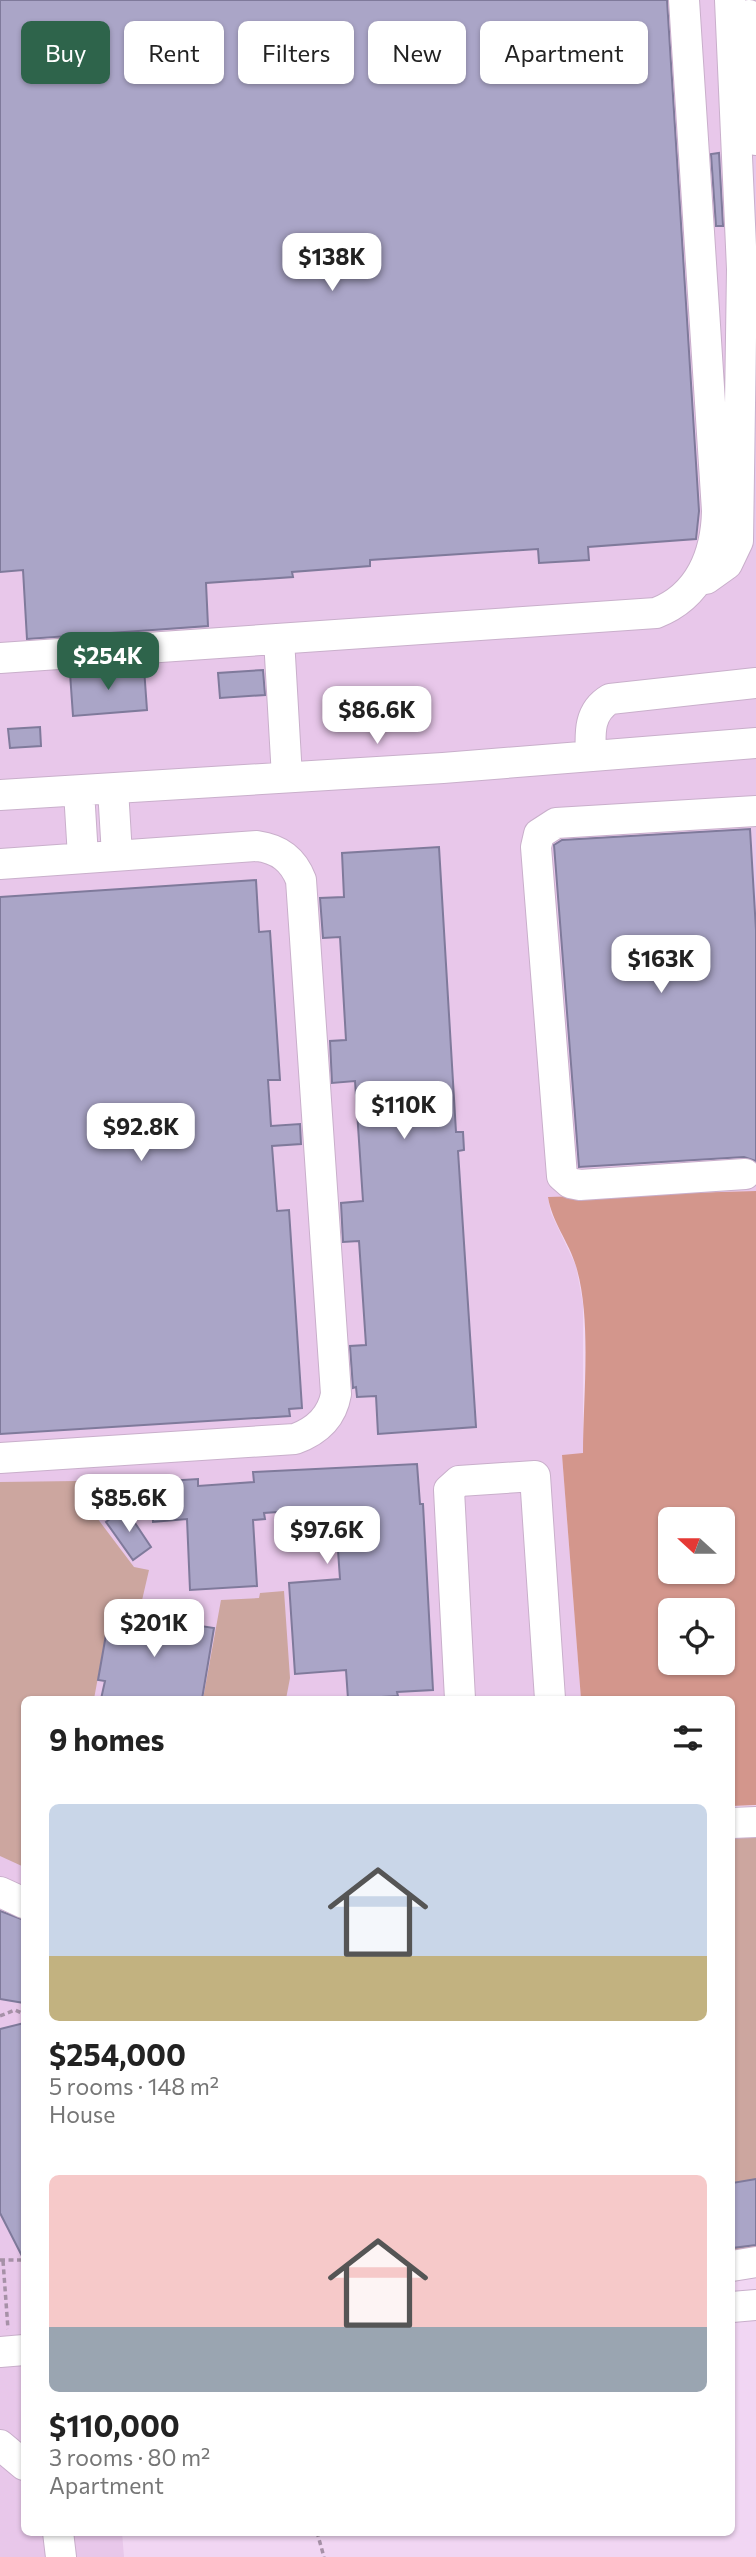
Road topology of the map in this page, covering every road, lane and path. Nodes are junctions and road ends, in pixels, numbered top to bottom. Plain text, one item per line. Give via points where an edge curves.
1 (684, 0) edge
2 (730, 0) edge
3 (748, 0) edge
4 (756, 140) edge
5 (699, 580) junction
6 (279, 639) junction
7 (0, 658) edge
8 (756, 683) edge
9 (756, 743) edge
10 (591, 756) junction
11 (287, 776) junction
12 (113, 789) junction
13 (79, 791) junction
14 (0, 795) edge
15 (756, 811) edge
16 (117, 855) junction
17 (83, 858) junction
18 (0, 864) edge
19 (745, 1174) dead end
20 (0, 1458) edge
21 (460, 1696) edge
22 (550, 1696) edge
23 (756, 1822) edge
24 (735, 1823) edge
25 (0, 1892) edge
26 (21, 1902) edge
27 (21, 2013) edge
28 (0, 2015) edge
29 (2, 2260) edge
30 (21, 2260) edge
31 (756, 2262) edge
32 (735, 2266) edge
33 (756, 2305) edge
34 (735, 2307) edge
35 (11, 2351) edge
36 (0, 2445) edge
37 (21, 2462) edge
38 (58, 2536) edge
39 (318, 2536) edge
40 (61, 2557) edge
41 (324, 2557) edge

1 - 5 street via 717,511 714,545
2 - 5 street via 742,269 738,541 727,564
3 - 4 street
5 - 6 street via 656,613
6 - 7 street
6 - 11 street
8 - 10 street via 610,699 593,718
9 - 10 street
10 - 11 street
11 - 12 street
12 - 13 street
12 - 16 street
13 - 14 street
13 - 17 street
15 - 19 street via 556,824 543,829 536,847 562,1175 580,1185
16 - 17 street
16 - 20 street via 257,846 281,853 298,871 335,1401 321,1424 295,1439
17 - 18 street
21 - 22 street via 449,1490 459,1481 534,1476
23 - 24 street
25 - 26 street
27 - 28 path
29 - 30 path
29 - 35 path
31 - 32 street
33 - 34 street
36 - 37 street
38 - 40 street
39 - 41 path

